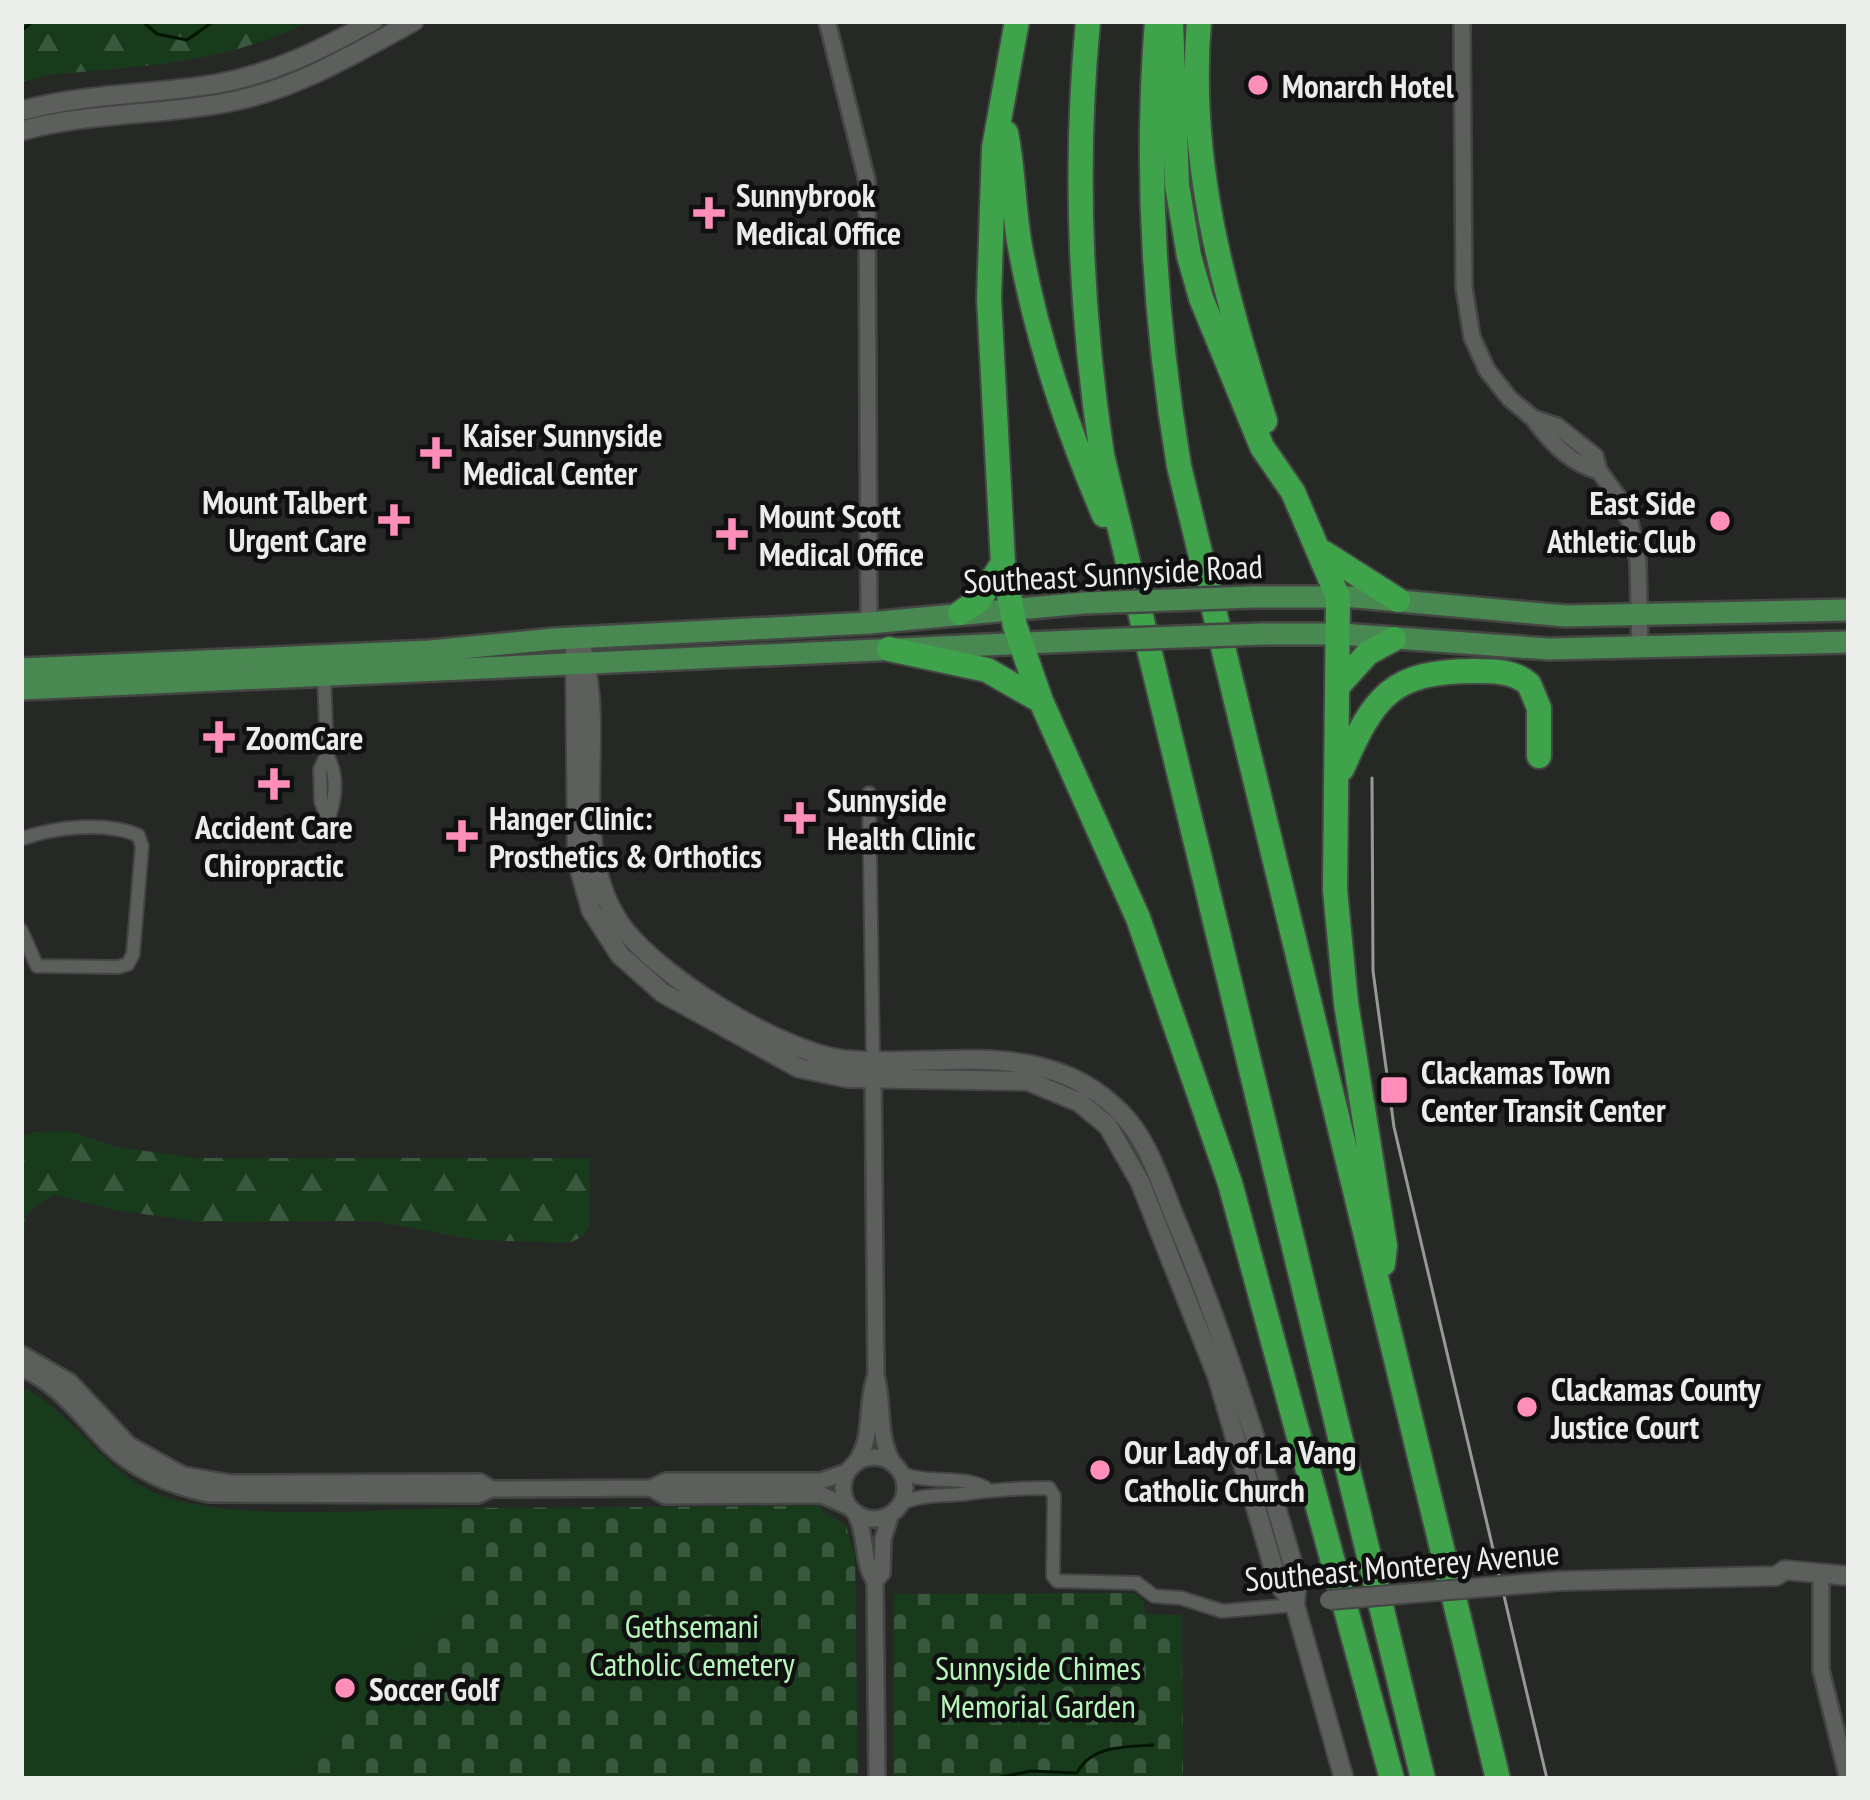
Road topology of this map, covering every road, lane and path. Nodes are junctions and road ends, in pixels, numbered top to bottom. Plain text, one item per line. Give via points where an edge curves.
1 (373, 21) edge
2 (393, 21) edge
3 (414, 21) edge
4 (827, 21) edge
5 (1017, 21) edge
6 (1088, 21) edge
7 (1157, 21) edge
8 (1171, 21) edge
9 (1199, 21) edge
10 (1462, 21) edge
11 (365, 49) junction
12 (204, 96) junction
13 (156, 100) junction
14 (21, 111) edge
15 (1003, 118) junction
16 (21, 131) edge
17 (1276, 464) junction
18 (1318, 548) junction
19 (1004, 563) junction
20 (1127, 569) junction
21 (1338, 597) junction
22 (1398, 600) junction
23 (1012, 608) junction
24 (1849, 610) edge
25 (959, 613) junction
26 (1640, 615) junction
27 (868, 623) junction
28 (1340, 634) junction
29 (578, 638) junction
30 (1394, 638) junction
31 (1849, 642) edge
32 (1019, 643) junction
33 (1640, 647) junction
34 (889, 649) junction
35 (161, 662) junction
36 (580, 663) junction
37 (21, 669) edge
38 (324, 674) junction
39 (116, 683) junction
40 (1338, 686) junction
41 (21, 689) edge
42 (1041, 701) junction
43 (327, 755) dead end
44 (1539, 756) dead end
45 (1336, 782) junction
46 (869, 793) dead end
47 (21, 839) edge
48 (21, 930) edge
49 (873, 1070) junction
50 (1381, 1284) junction
51 (21, 1354) edge
52 (21, 1368) edge
53 (875, 1375) junction
54 (852, 1467) junction
55 (897, 1468) junction
56 (651, 1488) junction
57 (986, 1488) junction
58 (491, 1489) junction
59 (896, 1509) junction
60 (852, 1510) junction
61 (1820, 1576) junction
62 (1849, 1576) edge
63 (875, 1581) junction
64 (1295, 1604) junction
65 (877, 1779) edge
66 (1344, 1779) edge
67 (1392, 1779) edge
68 (1423, 1779) edge
69 (1498, 1779) edge
70 (1848, 1779) edge

1 - 12 main road
2 - 11 main road via 367,36
3 - 11 main road
4 - 27 street via 868,195
5 - 15 highway
6 - 20 highway via 1078,172 1084,319
7 - 50 highway via 1151,241 1176,448
8 - 17 highway via 1177,185 1189,256 1225,365
9 - 17 highway via 1209,224
10 - 26 street via 1467,315 1486,370 1510,399 1618,497 1638,561
11 - 12 main road via 281,88
12 - 13 main road
13 - 14 main road via 89,96
13 - 16 main road
15 - 19 highway via 994,148 988,299
15 - 20 highway via 1021,251 1054,379
17 - 18 highway
18 - 21 highway
18 - 22 highway
19 - 23 highway
19 - 25 highway via 979,600
20 - 68 highway
21 - 22 main road, Southeast Sunnyside Road
21 - 23 main road, Southeast Sunnyside Road, bridge
21 - 28 highway
22 - 26 main road, Southeast Sunnyside Road
23 - 25 main road, Southeast Sunnyside Road
23 - 32 highway
24 - 26 main road, Southeast Sunnyside Road
25 - 27 main road, Southeast Sunnyside Road
26 - 33 street
27 - 29 main road, Southeast Sunnyside Road
28 - 30 main road, Southeast Sunnyside Road
28 - 32 main road, Southeast Sunnyside Road, bridge
28 - 40 highway
29 - 35 main road, Southeast Sunnyside Road
29 - 36 main road
30 - 33 main road, Southeast Sunnyside Road
30 - 40 highway
31 - 33 main road, Southeast Sunnyside Road
32 - 34 main road, Southeast Sunnyside Road
32 - 42 highway
34 - 36 main road, Southeast Sunnyside Road
34 - 42 highway via 987,670
35 - 37 main road, Southeast Sunnyside Road
35 - 39 main road via 150,672 120,674
36 - 38 main road, Southeast Sunnyside Road
36 - 49 main road via 577,860 591,910 620,955 663,993 784,1062 833,1077
38 - 39 main road, Southeast Sunnyside Road
38 - 43 street
39 - 41 main road, Southeast Sunnyside Road
40 - 45 highway
42 - 67 highway via 1138,918 1215,1138
44 - 45 highway via 1537,696 1521,677 1429,674 1376,702
45 - 50 highway via 1340,951 1385,1246
46 - 49 street
47 - 48 street via 62,828 128,831 142,846 128,964 37,966
49 - 53 street
49 - 64 main road via 1003,1059 1038,1064 1090,1087 1130,1123 1235,1371 1297,1579
50 - 69 highway
51 - 58 street via 70,1382 145,1456 199,1480 480,1482
52 - 58 street via 61,1392 136,1466 191,1490 455,1496
53 - 54 street via 867,1443
53 - 55 street via 884,1448
54 - 55 street via 878,1457
54 - 56 street via 821,1481 666,1481
54 - 60 street via 842,1489
55 - 57 street, Southeast Monterey Avenue via 926,1481
55 - 59 street via 905,1487
56 - 58 street
56 - 60 street via 665,1496 822,1495
57 - 59 street, Southeast Monterey Avenue via 920,1496
57 - 64 street, Southeast Monterey Avenue via 1053,1492 1057,1581 1138,1583 1154,1596 1222,1611
59 - 60 street via 873,1520
59 - 63 street
60 - 63 street
61 - 62 main road, Southeast Monterey Avenue
61 - 64 main road, Southeast Monterey Avenue, bridge via 1799,1584 1776,1576 1560,1581
61 - 70 street via 1821,1670
63 - 65 street
64 - 66 main road

